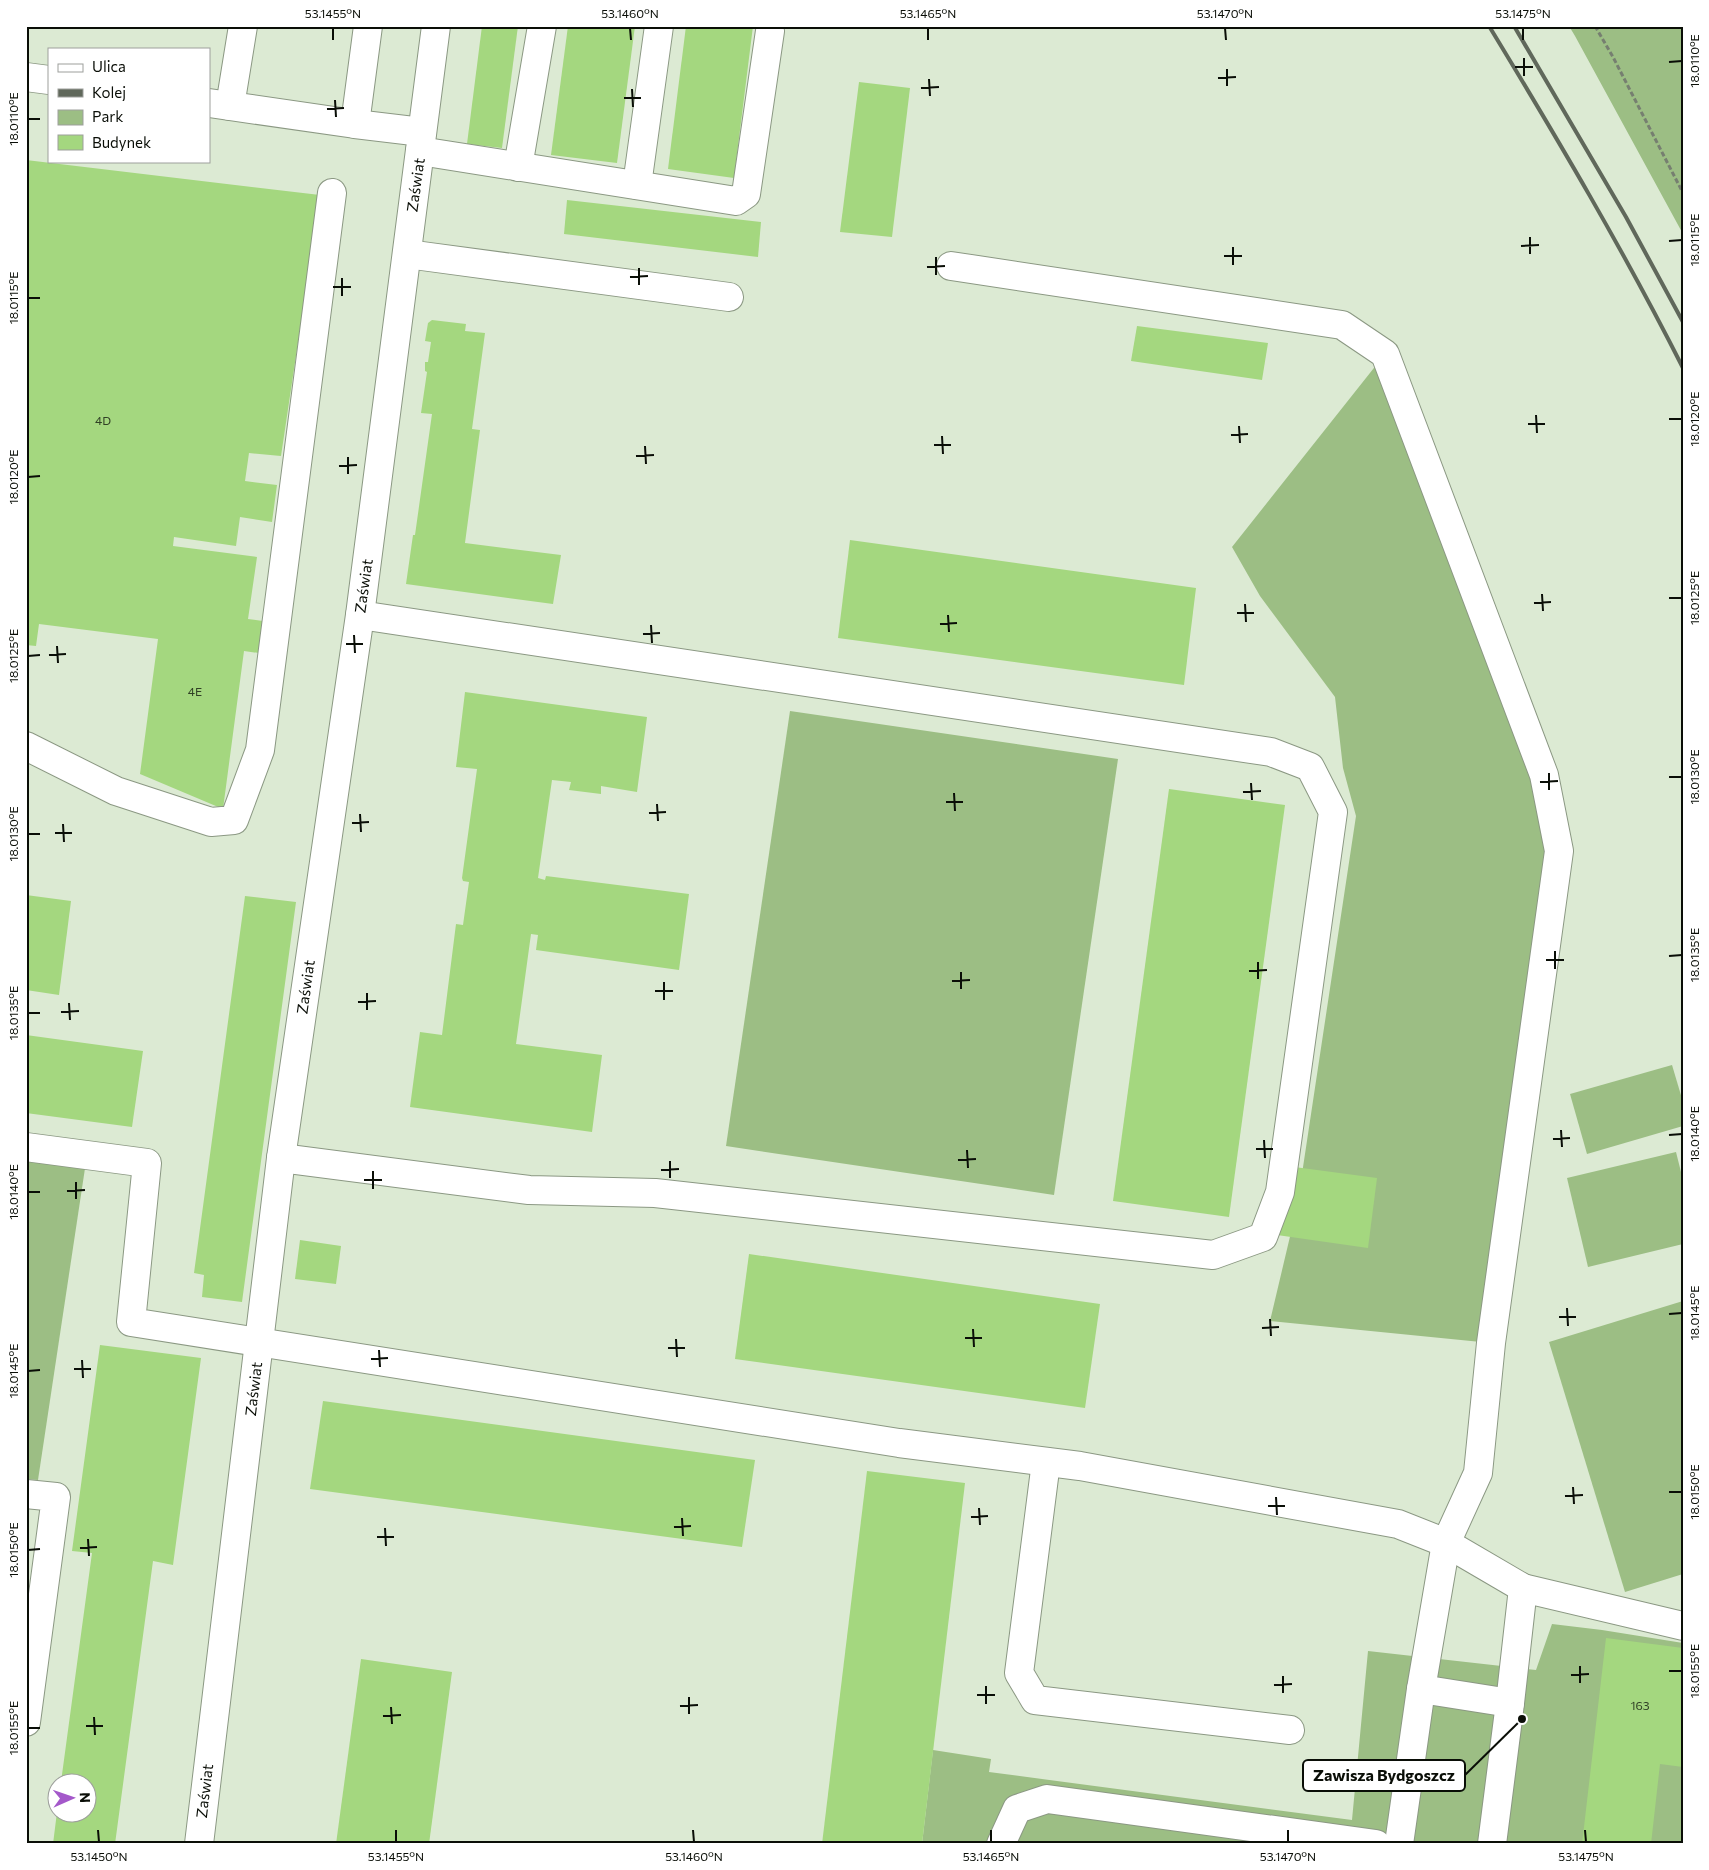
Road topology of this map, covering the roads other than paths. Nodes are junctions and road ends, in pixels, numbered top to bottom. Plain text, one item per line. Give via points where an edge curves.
1 (243, 26) edge
2 (368, 26) edge
3 (436, 26) edge
4 (542, 26) edge
5 (659, 26) edge
6 (770, 31) dead end
7 (26, 77) edge
8 (48, 80) edge
9 (219, 104) edge
10 (355, 124) junction
11 (421, 142) junction
12 (518, 167) junction
13 (637, 185) junction
14 (332, 193) dead end
15 (407, 254) junction
16 (952, 266) dead end
17 (730, 297) dead end
18 (360, 615) junction
19 (26, 746) edge
20 (26, 1147) edge
21 (281, 1158) junction
22 (260, 1341) junction
23 (1046, 1462) junction
24 (26, 1494) edge
25 (1446, 1543) junction
26 (1523, 1588) junction
27 (1683, 1626) edge
28 (1421, 1689) junction
29 (1510, 1703) junction
30 (26, 1722) edge
31 (1290, 1730) dead end
32 (199, 1844) edge
33 (1001, 1844) edge
34 (1376, 1844) edge
35 (1399, 1844) edge
36 (1492, 1844) edge

1 - 9 street
2 - 10 street
3 - 11 street, Zaświat
4 - 12 street
5 - 13 street
6 - 13 street via 746,194 736,201
7 - 8 street
9 - 10 street
10 - 11 street
11 - 12 street
11 - 15 street, Zaświat
12 - 13 street
14 - 19 street via 260,750 234,820 211,822 116,791
15 - 17 street
15 - 18 street, Zaświat
16 - 25 street via 1342,325 1385,354 1544,775 1559,851 1490,1343 1478,1473
18 - 21 street, Zaświat
18 - 21 street via 1271,752 1310,767 1333,812 1280,1192 1263,1237 1213,1255 656,1193 529,1190
20 - 22 street via 147,1163 131,1322
21 - 22 street, Zaświat
22 - 23 street via 688,1411
22 - 32 street, Zaświat
23 - 25 street via 1398,1524
23 - 31 street via 1019,1673 1036,1700
24 - 30 street via 56,1497
25 - 26 street
25 - 28 street
26 - 27 street
26 - 29 street
28 - 29 street
28 - 35 street
29 - 36 street
33 - 34 street via 1017,1809 1047,1799

